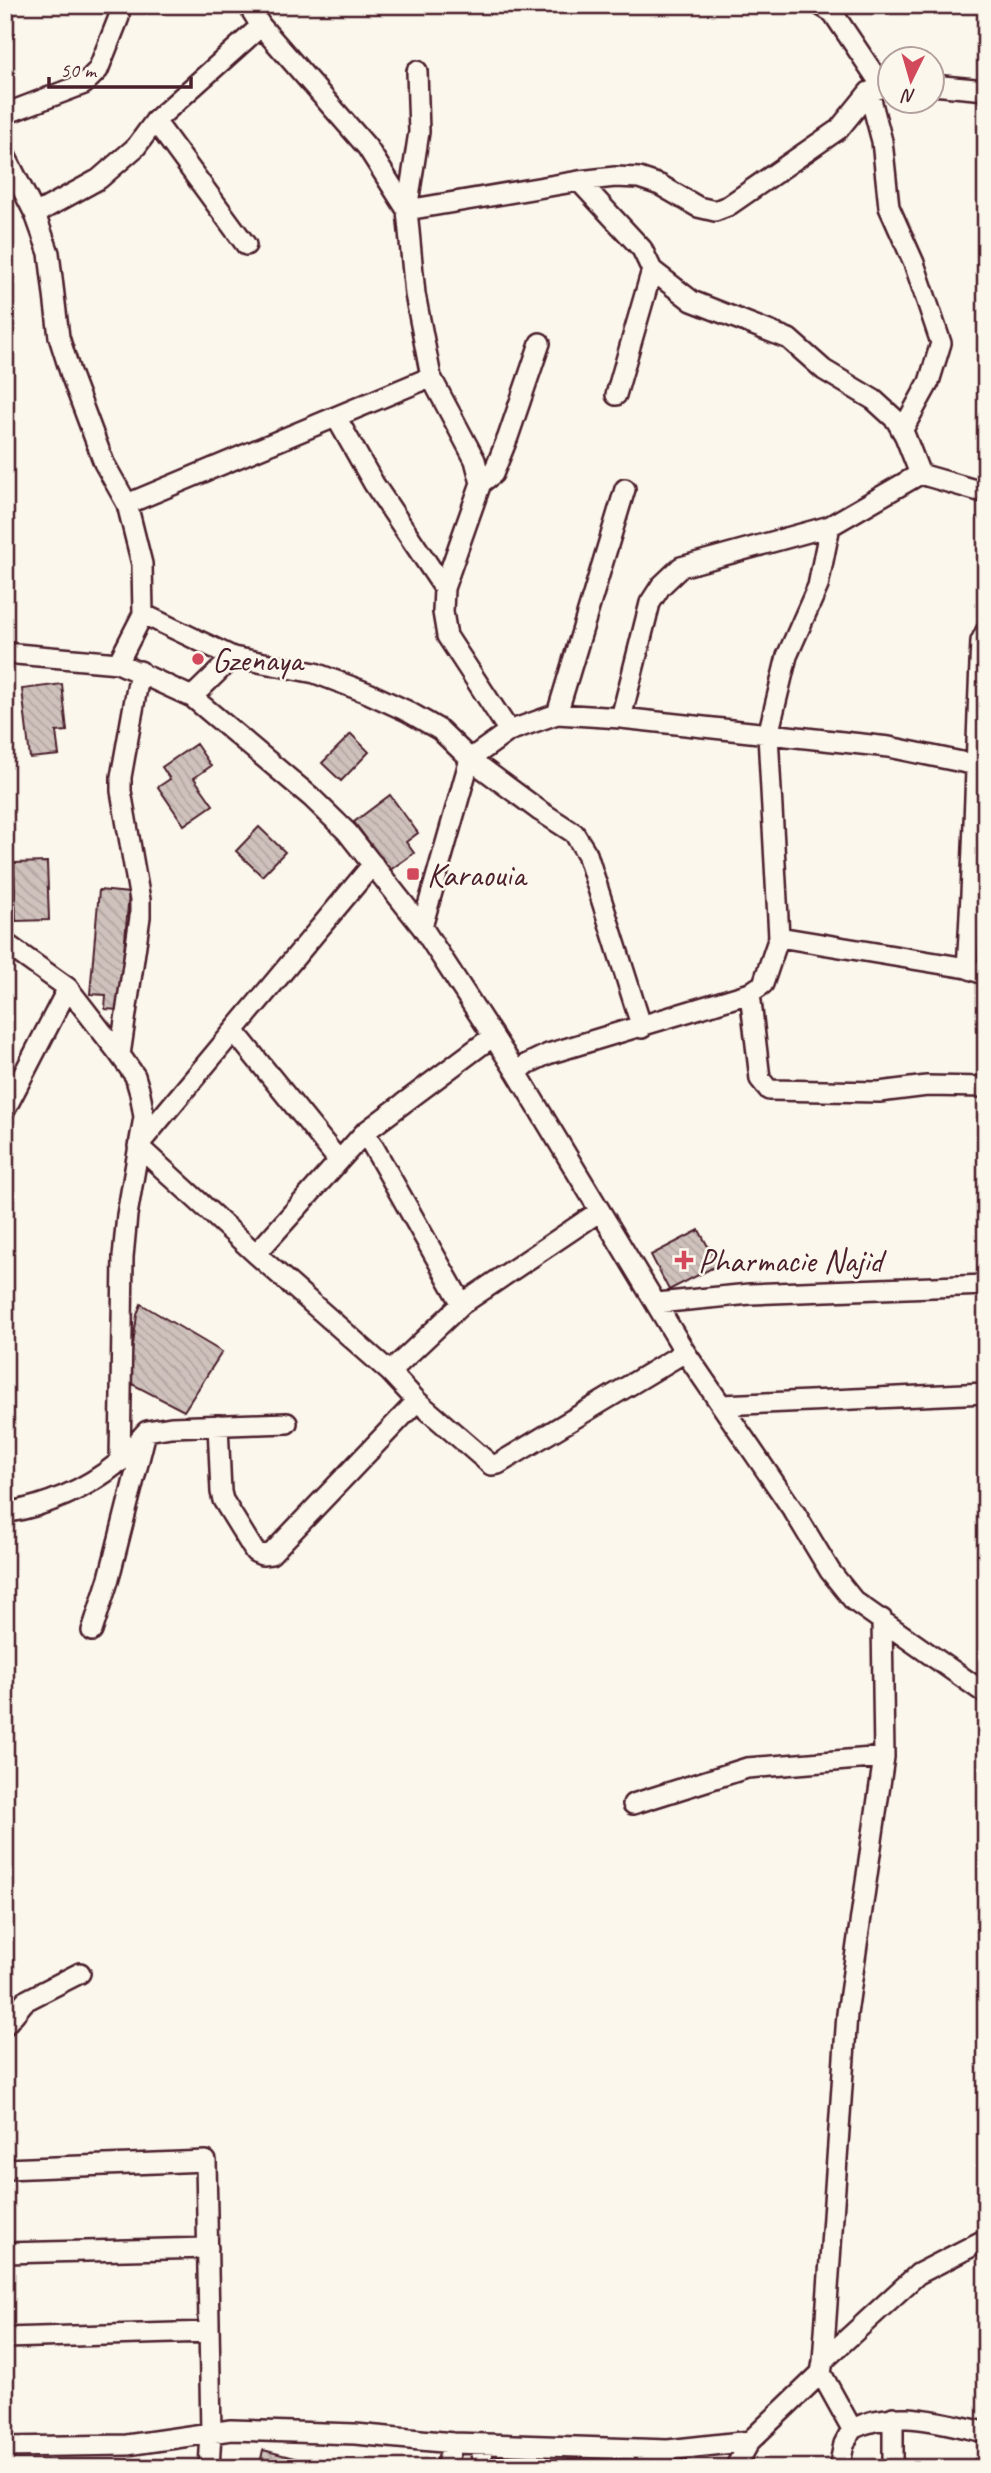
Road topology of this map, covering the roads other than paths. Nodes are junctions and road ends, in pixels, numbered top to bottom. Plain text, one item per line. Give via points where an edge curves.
1 (248, 5) edge
2 (820, 5) edge
3 (119, 17) dead end
4 (261, 26) junction
5 (417, 71) dead end
6 (876, 82) edge
7 (946, 86) edge
8 (986, 90) edge
9 (876, 92) edge
10 (5, 114) edge
11 (881, 116) edge
12 (155, 121) junction
13 (5, 155) edge
14 (579, 181) junction
15 (407, 210) junction
16 (35, 214) junction
17 (246, 246) dead end
18 (653, 270) junction
19 (540, 343) dead end
20 (430, 377) junction
21 (616, 396) dead end
22 (337, 417) junction
23 (902, 431) junction
24 (920, 474) junction
25 (481, 483) junction
26 (625, 489) dead end
27 (986, 493) edge
28 (127, 504) junction
29 (830, 526) junction
30 (444, 588) junction
31 (142, 614) junction
32 (984, 638) edge
33 (5, 653) edge
34 (233, 657) junction
35 (118, 663) junction
36 (140, 671) junction
37 (192, 697) junction
38 (557, 714) junction
39 (621, 718) junction
40 (509, 731) junction
41 (768, 735) junction
42 (470, 759) junction
43 (981, 766) edge
44 (373, 864) junction
45 (422, 927) junction
46 (779, 937) junction
47 (5, 943) edge
48 (967, 968) junction
49 (986, 975) edge
50 (68, 988) junction
51 (750, 993) junction
52 (642, 1028) junction
53 (234, 1031) junction
54 (492, 1037) junction
55 (120, 1055) junction
56 (517, 1073) junction
57 (986, 1087) edge
58 (7, 1100) edge
59 (365, 1132) junction
60 (138, 1146) junction
61 (339, 1161) junction
62 (600, 1211) junction
63 (256, 1254) junction
64 (986, 1284) edge
65 (657, 1303) junction
66 (462, 1304) junction
67 (685, 1352) junction
68 (390, 1372) junction
69 (986, 1393) edge
70 (417, 1401) junction
71 (721, 1405) junction
72 (287, 1423) dead end
73 (218, 1425) junction
74 (147, 1431) junction
75 (120, 1462) junction
76 (7, 1514) edge
77 (881, 1619) junction
78 (92, 1630) dead end
79 (986, 1694) edge
80 (884, 1757) junction
81 (634, 1804) dead end
82 (80, 1973) dead end
83 (5, 2025) edge
84 (5, 2169) edge
85 (986, 2239) edge
86 (208, 2248) junction
87 (5, 2253) edge
88 (209, 2332) junction
89 (5, 2338) edge
90 (822, 2367) junction
91 (893, 2417) junction
92 (852, 2429) junction
93 (986, 2432) edge
94 (211, 2433) junction
95 (750, 2441) junction
96 (453, 2444) junction
97 (480, 2444) junction
98 (5, 2448) edge
99 (209, 2468) edge
100 (446, 2468) edge
101 (483, 2468) edge
102 (735, 2468) edge
103 (839, 2468) edge
104 (892, 2468) edge

1 - 4 street
2 - 6 street via 833,13
3 - 10 street via 97,70 83,84
4 - 12 street
4 - 15 street via 367,147
5 - 15 street via 419,132
7 - 8 street
9 - 14 street via 839,130 715,211 639,178
11 - 23 street via 889,207 941,343 929,382
12 - 16 street via 136,147 99,178
12 - 17 street
13 - 16 street
14 - 15 street
14 - 18 street via 642,249
15 - 20 street via 415,294
16 - 28 street via 49,253 59,337 71,375 104,463
18 - 21 street
18 - 23 street via 692,301 789,339 824,370 874,400
19 - 25 street via 493,474
20 - 22 street
20 - 25 street via 475,460
22 - 28 street
22 - 30 street via 374,484
23 - 24 street
24 - 27 street
24 - 29 street
25 - 30 street
26 - 38 street
28 - 31 street via 142,564
29 - 39 street via 681,567 650,603
29 - 41 street via 818,586 788,656
30 - 40 street via 447,636
31 - 34 street
31 - 35 street
32 - 43 street
33 - 35 street
34 - 37 street
34 - 42 street via 315,673 368,692 440,730
35 - 36 street
36 - 37 street
36 - 55 street via 121,777 140,917
37 - 44 street via 311,797
38 - 39 street
38 - 40 street
39 - 41 street
40 - 42 street
41 - 43 street via 888,747
41 - 46 street
42 - 45 street
42 - 52 street via 574,833 587,854
43 - 48 street
44 - 45 street
44 - 53 street
45 - 54 street
46 - 48 street
46 - 51 street via 763,984
47 - 50 street
48 - 49 street
50 - 55 street
50 - 58 street
51 - 52 street
51 - 57 street via 760,1079 769,1090 879,1092 927,1086
52 - 56 street via 548,1054
53 - 60 street
53 - 61 street
54 - 56 street
54 - 59 street
55 - 60 street via 140,1093 144,1117
56 - 62 street
59 - 61 street
59 - 66 street
60 - 63 street
60 - 75 street via 123,1256
61 - 63 street
62 - 65 street
62 - 66 street
63 - 68 street
64 - 65 street via 750,1294
65 - 67 street
66 - 68 street
67 - 70 street via 498,1464 484,1460
67 - 71 street
68 - 70 street
69 - 71 street
70 - 73 street via 271,1554 255,1552 223,1500
71 - 77 street via 830,1571 854,1601
72 - 73 street
73 - 74 street
74 - 75 street
74 - 78 street
75 - 76 street via 57,1499
77 - 79 street
77 - 80 street
80 - 81 street via 747,1768
80 - 90 street via 847,2014
82 - 83 street via 25,2001
84 - 86 street via 206,2161
85 - 90 street via 918,2274
86 - 87 street
86 - 88 street
88 - 89 street
88 - 94 street
90 - 92 street
90 - 95 street
91 - 92 street
91 - 93 street via 911,2416
91 - 104 street
92 - 103 street
94 - 96 street via 355,2434
94 - 98 street via 127,2445
94 - 99 street
95 - 97 street via 668,2450
95 - 102 street
96 - 97 street
96 - 100 street
97 - 101 street

